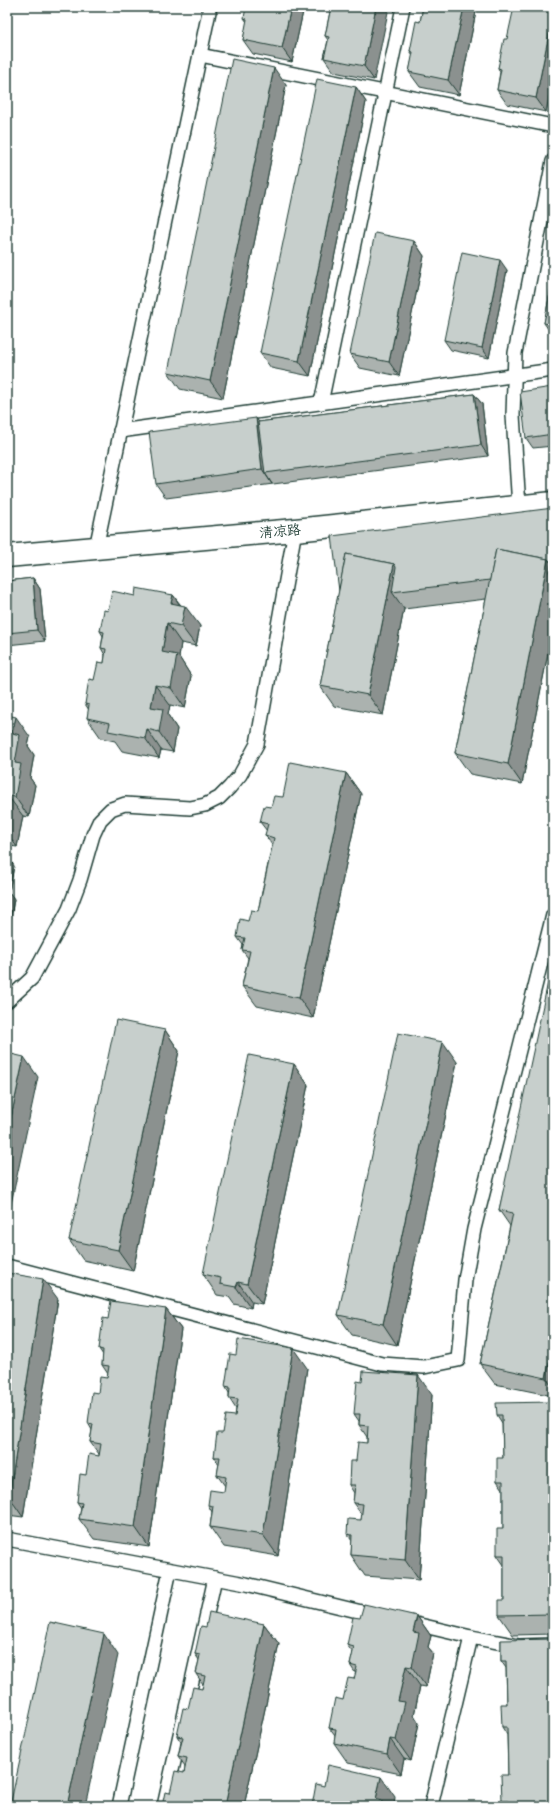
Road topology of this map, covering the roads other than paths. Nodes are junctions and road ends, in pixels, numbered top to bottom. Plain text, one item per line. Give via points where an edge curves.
1 (210, 7) edge
2 (403, 7) edge
3 (200, 55) junction
4 (386, 92) junction
5 (553, 126) edge
6 (553, 161) edge
7 (553, 370) edge
8 (514, 375) junction
9 (321, 403) junction
10 (120, 431) junction
11 (553, 503) edge
12 (519, 507) junction
13 (295, 530) junction
14 (96, 548) junction
15 (7, 556) edge
16 (553, 915) edge
17 (7, 1002) edge
18 (7, 1266) edge
19 (7, 1539) edge
20 (170, 1570) junction
21 (215, 1578) junction
22 (471, 1637) junction
23 (553, 1645) edge
24 (118, 1806) edge
25 (164, 1806) edge
26 (431, 1806) edge

1 - 3 lane
2 - 4 lane
3 - 4 lane
3 - 10 lane
4 - 5 lane
4 - 9 lane
6 - 8 lane via 515,353
7 - 8 lane
8 - 9 lane
8 - 12 lane via 513,415
9 - 10 lane
10 - 14 lane
11 - 12 street, 清凉路
12 - 13 street, 清凉路
13 - 14 street, 清凉路
13 - 17 lane via 257,744 240,775 219,798 205,806 190,808 125,804 111,809 100,820 80,880 62,923 32,978
14 - 15 street, 清凉路
16 - 18 lane via 474,1230 465,1280 458,1360 424,1367 382,1364
19 - 20 lane
20 - 21 lane
20 - 24 lane
21 - 22 lane
21 - 25 lane
22 - 23 lane via 519,1646
22 - 26 lane

